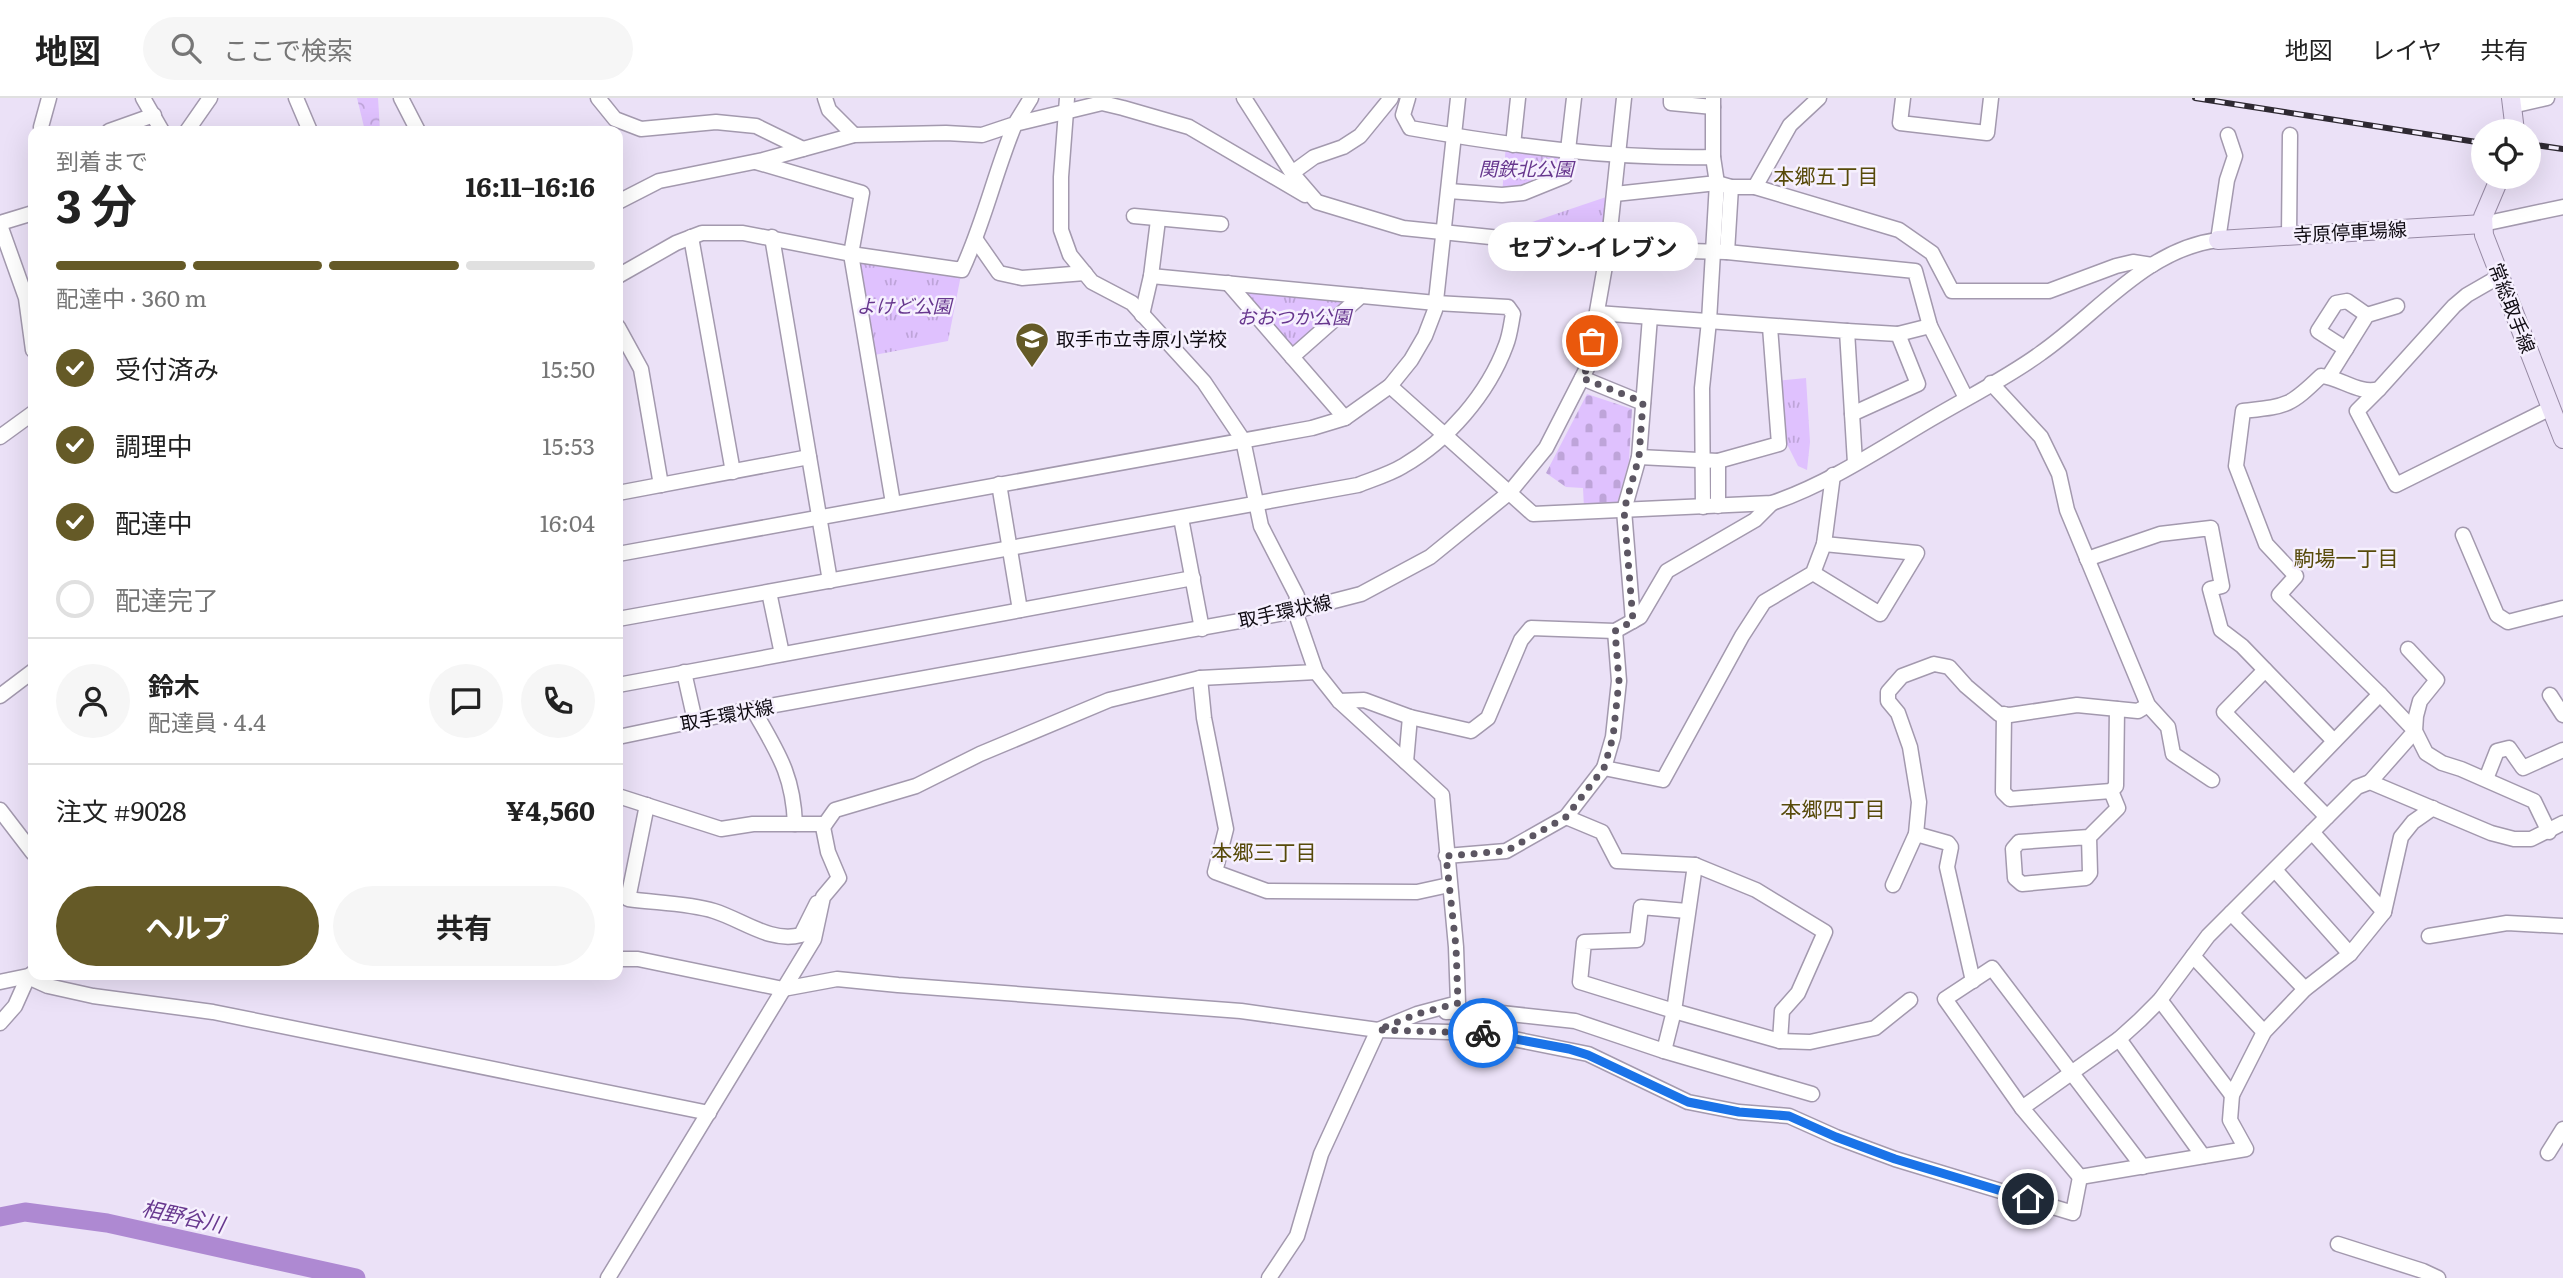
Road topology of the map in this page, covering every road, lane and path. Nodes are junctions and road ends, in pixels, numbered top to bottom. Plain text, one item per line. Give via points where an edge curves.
1 (48, 98) edge
2 (143, 98) edge
3 (210, 98) edge
4 (296, 98) edge
5 (401, 98) edge
6 (598, 98) edge
7 (825, 98) edge
8 (1031, 98) edge
9 (1244, 98) edge
10 (1391, 98) edge
11 (1408, 98) edge
12 (1458, 98) edge
13 (1518, 98) edge
14 (1574, 98) edge
15 (1624, 98) edge
16 (1671, 98) edge
17 (1819, 98) edge
18 (1903, 98) edge
19 (1991, 98) edge
20 (2547, 98) edge
21 (2512, 102) edge
22 (1713, 103) edge
23 (1067, 104) edge
24 (154, 115) junction
25 (1015, 124) junction
26 (41, 126) edge
27 (123, 126) edge
28 (160, 126) edge
29 (190, 126) edge
30 (308, 126) edge
31 (415, 126) edge
32 (854, 135) junction
33 (2228, 135) dead end
34 (2290, 135) dead end
35 (1453, 136) junction
36 (1513, 145) junction
37 (803, 149) junction
38 (1568, 152) junction
39 (1617, 157) junction
40 (1713, 158) junction
41 (754, 161) junction
42 (1292, 173) junction
43 (1724, 185) junction
44 (1755, 187) junction
45 (2495, 189) edge
46 (1449, 191) junction
47 (1615, 194) junction
48 (623, 199) edge
49 (1317, 202) junction
50 (2563, 207) edge
51 (28, 215) edge
52 (1135, 216) dead end
53 (1158, 220) junction
54 (0, 224) edge
55 (2483, 224) junction
56 (1221, 225) dead end
57 (1444, 233) junction
58 (2290, 236) junction
59 (691, 237) junction
60 (772, 237) junction
61 (976, 240) junction
62 (2218, 240) junction
63 (1608, 248) junction
64 (1720, 252) junction
65 (851, 254) junction
66 (2151, 265) junction
67 (623, 273) edge
68 (1085, 273) junction
69 (1151, 276) junction
70 (2500, 276) junction
71 (1228, 283) junction
72 (1361, 296) junction
73 (1436, 303) junction
74 (2397, 306) dead end
75 (28, 313) edge
76 (1597, 313) junction
77 (2367, 314) junction
78 (1142, 315) junction
79 (1650, 317) junction
80 (1709, 321) junction
81 (1930, 326) junction
82 (1770, 327) junction
83 (1847, 331) junction
84 (1898, 334) junction
85 (623, 336) edge
86 (2346, 349) junction
87 (1292, 357) junction
88 (2329, 376) junction
89 (1582, 378) junction
90 (1991, 383) junction
91 (1390, 386) junction
92 (2379, 389) junction
93 (1966, 398) junction
94 (1643, 402) junction
95 (2551, 408) junction
96 (1852, 414) junction
97 (28, 417) edge
98 (1345, 418) junction
99 (1444, 435) junction
100 (0, 437) edge
101 (2563, 439) edge
102 (1242, 440) junction
103 (809, 457) junction
104 (1639, 457) junction
105 (1711, 461) junction
106 (1855, 463) junction
107 (733, 472) junction
108 (1833, 475) junction
109 (999, 484) junction
110 (660, 485) junction
111 (623, 492) edge
112 (1510, 492) junction
113 (1257, 502) junction
114 (894, 503) junction
115 (1772, 503) junction
116 (1718, 506) junction
117 (1703, 507) junction
118 (1624, 510) junction
119 (820, 518) junction
120 (1181, 518) junction
121 (2463, 535) dead end
122 (1824, 544) junction
123 (1009, 548) junction
124 (623, 553) edge
125 (2087, 559) junction
126 (1814, 573) junction
127 (1193, 579) junction
128 (830, 581) junction
129 (769, 592) junction
130 (2563, 608) edge
131 (1020, 610) junction
132 (1295, 611) junction
133 (623, 618) edge
134 (1633, 621) junction
135 (1202, 629) junction
136 (1615, 631) junction
137 (2408, 649) dead end
138 (782, 654) junction
139 (2265, 670) junction
140 (684, 672) junction
141 (1316, 672) junction
142 (28, 675) edge
143 (1200, 678) junction
144 (623, 684) edge
145 (2380, 694) junction
146 (2550, 695) dead end
147 (0, 696) edge
148 (1339, 701) junction
149 (2148, 705) junction
150 (753, 709) junction
151 (2117, 709) junction
152 (2004, 714) junction
153 (2563, 715) edge
154 (1410, 717) junction
155 (695, 721) junction
156 (2415, 731) junction
157 (623, 736) edge
158 (2334, 741) junction
159 (2563, 750) edge
160 (1406, 762) junction
161 (1604, 768) junction
162 (2486, 779) junction
163 (2212, 780) dead end
164 (2370, 782) junction
165 (2294, 783) junction
166 (2111, 791) junction
167 (623, 798) edge
168 (647, 805) junction
169 (2433, 808) junction
170 (0, 810) edge
171 (1566, 817) junction
172 (2327, 817) junction
173 (2563, 823) edge
174 (794, 824) junction
175 (825, 824) junction
176 (2312, 832) junction
177 (2549, 832) junction
178 (1916, 834) junction
179 (2089, 837) junction
180 (28, 846) edge
181 (1446, 856) junction
182 (1695, 865) junction
183 (2275, 870) junction
184 (1449, 885) junction
185 (1894, 885) dead end
186 (823, 897) junction
187 (1687, 911) junction
188 (2384, 912) junction
189 (2231, 913) junction
190 (2563, 926) edge
191 (2429, 936) dead end
192 (2350, 954) junction
193 (2193, 956) junction
194 (623, 958) edge
195 (28, 976) edge
196 (29, 980) edge
197 (39, 980) edge
198 (1973, 981) junction
199 (0, 982) edge
200 (783, 989) junction
201 (2305, 989) junction
202 (1910, 1000) dead end
203 (2160, 1000) junction
204 (1674, 1011) junction
205 (1417, 1014) junction
206 (0, 1023) edge
207 (1378, 1030) junction
208 (2264, 1032) junction
209 (2119, 1039) junction
210 (1780, 1041) junction
211 (1664, 1051) junction
212 (2070, 1074) junction
213 (1812, 1094) dead end
214 (2232, 1095) junction
215 (2022, 1108) junction
216 (709, 1113) junction
217 (2563, 1129) edge
218 (2548, 1153) dead end
219 (2203, 1156) junction
220 (2143, 1167) junction
221 (2080, 1177) junction
222 (2338, 1244) dead end
223 (608, 1278) edge
224 (1269, 1278) edge
225 (2438, 1278) edge

1 - 26 street
2 - 24 street
3 - 29 street
4 - 30 street
5 - 31 street
6 - 37 street via 614,119 641,128 716,122 756,126
7 - 32 street via 829,110
8 - 25 street
9 - 42 street
10 - 42 street via 1360,136 1314,157
11 - 35 street via 1404,115 1410,128
12 - 35 street
13 - 36 street
14 - 38 street
15 - 39 street, 取手環状線
16 - 22 street via 1671,103
17 - 44 street via 1790,125
18 - 19 street via 1900,122 1987,133
20 - 21 street
22 - 40 street
23 - 25 street
23 - 49 street via 1102,103 1189,127
23 - 68 street via 1060,230 1070,255
24 - 27 street
24 - 28 street
25 - 32 street via 982,135
25 - 61 street
32 - 37 street
33 - 62 street via 2235,156
34 - 58 street
35 - 36 street
35 - 46 street
36 - 38 street
37 - 41 street
38 - 39 street
38 - 46 street via 1565,176 1523,193
39 - 40 street
39 - 47 street, 取手環状線
40 - 43 street
41 - 48 street via 659,181
41 - 65 street via 862,193
42 - 49 street
43 - 44 street
43 - 47 street
43 - 64 street
44 - 66 street via 1899,230 1932,253 1952,291 2049,291 2116,266 2133,262
45 - 55 main road
46 - 57 street
47 - 63 street, 取手環状線
49 - 57 street via 1403,228
50 - 55 street
51 - 54 street
52 - 53 street
53 - 56 street
53 - 69 street
54 - 75 street
55 - 58 main road, 寺原停車場線
55 - 70 main road, 常総取手線
57 - 63 street
57 - 73 street
58 - 62 main road, 寺原停車場線
59 - 60 street via 743,233
59 - 67 street
59 - 107 street
60 - 65 street
60 - 103 street
61 - 65 street via 962,270
61 - 68 street via 999,273 1022,278
62 - 66 street via 2180,249
63 - 64 street
63 - 76 street, 取手環状線
64 - 80 street
64 - 81 street via 1915,271
65 - 114 street
66 - 90 street via 2038,356
68 - 78 street via 1092,282 1132,303
69 - 71 street
69 - 78 street
70 - 92 street via 2460,300
70 - 95 main road, 常総取手線
71 - 72 street
71 - 87 street
72 - 73 street
72 - 87 street
73 - 91 street via 1418,348
73 - 99 street via 1508,307 1513,314 1493,376
74 - 77 street
76 - 79 street
76 - 89 street, 取手環状線
77 - 86 street
77 - 86 street via 2347,301 2336,303 2318,331
78 - 102 street via 1204,382
79 - 80 street
79 - 94 street
80 - 82 street
80 - 105 street via 1702,388
81 - 84 street
81 - 93 street
82 - 83 street
82 - 105 street via 1779,444
83 - 84 street
83 - 96 street
84 - 96 street via 1918,384
85 - 110 street via 641,369
86 - 88 street
87 - 98 street
88 - 92 street via 2366,390
88 - 145 street via 2321,376 2287,405 2243,411 2236,466 2266,544 2297,576 2279,595
89 - 94 street
89 - 112 street, 取手環状線 via 1546,448
90 - 93 street
90 - 125 street via 2041,437 2059,474 2067,510
91 - 98 street
91 - 99 street
92 - 95 street via 2357,411 2396,485
93 - 106 street
94 - 104 street
95 - 101 main road, 常総取手線
96 - 106 street
97 - 100 street
98 - 102 street
99 - 112 street
99 - 113 street via 1401,468 1359,485
102 - 109 street
102 - 113 street
103 - 107 street
103 - 119 street
104 - 105 street
104 - 118 street
105 - 116 street
105 - 117 street
106 - 108 street
107 - 110 street
108 - 115 street
108 - 122 street
109 - 114 street
109 - 123 street
110 - 111 street
112 - 118 street via 1532,514
112 - 132 street, 取手環状線 via 1430,557 1361,594
113 - 120 street
113 - 132 street via 1261,526 1297,596
114 - 119 street
115 - 116 street
115 - 134 street via 1755,520 1667,571 1640,617
116 - 117 street
117 - 118 street
118 - 134 street
119 - 124 street
119 - 128 street
120 - 123 street
120 - 127 street
121 - 130 street via 2497,615 2508,622
122 - 126 street
122 - 126 street via 1917,553 1880,614
123 - 128 street
123 - 131 street
125 - 139 street via 2160,534 2211,528 2222,586 2210,589 2221,630
125 - 149 street
126 - 161 street via 1764,603 1663,780
127 - 131 street
127 - 135 street
128 - 129 street
129 - 133 street
129 - 138 street
131 - 138 street
132 - 135 street, 取手環状線
132 - 141 street
134 - 136 street
135 - 150 street, 取手環状線
136 - 154 street via 1531,628 1521,640 1488,718 1471,732
136 - 161 street via 1619,681 1613,737
137 - 156 street via 2437,680 2420,701
138 - 140 street
139 - 158 street
139 - 165 street via 2224,712
140 - 144 street
140 - 155 street
141 - 143 street
141 - 148 street
142 - 147 street
143 - 175 street via 1109,699 916,786 835,810
143 - 184 street via 1203,718 1226,830 1216,873 1267,891 1417,892
145 - 156 street
145 - 158 street
146 - 153 street
148 - 154 street via 1364,700
148 - 160 street
149 - 151 street via 2138,711
149 - 163 street via 2168,727 2173,754
150 - 155 street, 取手環状線
150 - 174 street via 786,767
151 - 152 street via 2077,705
151 - 166 street via 2116,786
152 - 166 street via 2003,792 2010,799
152 - 178 street via 1949,667 1934,664 1902,676 1888,692 1910,747 1919,802
154 - 160 street
155 - 157 street, 取手環状線
156 - 162 street via 2426,753
156 - 164 street
158 - 165 street
159 - 162 street via 2523,768 2509,748 2497,751
160 - 181 street via 1441,795
161 - 171 street
162 - 177 street via 2534,801
164 - 169 street
164 - 172 street via 2357,788
165 - 172 street
166 - 179 street via 2118,808
167 - 168 street
168 - 174 street via 721,829
168 - 186 street via 628,899 714,911 763,932 793,937 801,935 814,905
169 - 177 street via 2491,834 2514,839
169 - 188 street via 2401,837
170 - 180 street
171 - 181 street via 1506,851
171 - 182 street via 1602,832 1617,861
172 - 176 street
173 - 177 street
174 - 175 street
175 - 186 street via 828,852 839,878
176 - 183 street
176 - 188 street
178 - 185 street
178 - 198 street via 1951,847 1947,867
179 - 179 street via 2019,842 2013,849 2015,878 2022,884 2086,878 2090,873
181 - 184 street
182 - 187 street
182 - 210 street via 1756,890 1825,932 1798,993 1782,1011
183 - 189 street
183 - 192 street
184 - 205 street via 1458,1003
186 - 200 street via 814,939
187 - 204 street
187 - 204 street via 1641,907 1637,940 1584,942 1580,982
188 - 192 street
189 - 193 street
189 - 201 street
190 - 191 street via 2507,923
192 - 201 street
193 - 203 street
193 - 208 street
194 - 200 street
195 - 199 street
196 - 206 street
197 - 216 street via 93,996 213,1012
198 - 212 street via 1992,968
198 - 215 street via 1945,999
200 - 207 street via 837,979 1241,1011
200 - 216 street
201 - 208 street
202 - 210 street via 1875,1028 1810,1042
203 - 209 street
203 - 214 street
204 - 210 street
204 - 211 street
205 - 207 street
205 - 211 street via 1483,1010 1575,1021
207 - 221 street via 1484,1033 1569,1049 1688,1102 1789,1116 1895,1159 2073,1213
207 - 224 street via 1321,1154 1297,1236
208 - 214 street
209 - 212 street
209 - 219 street
211 - 213 street
212 - 215 street
212 - 220 street
214 - 219 street via 2230,1120 2246,1149
215 - 221 street
216 - 223 street
217 - 218 street
219 - 220 street
220 - 221 street
222 - 225 street

